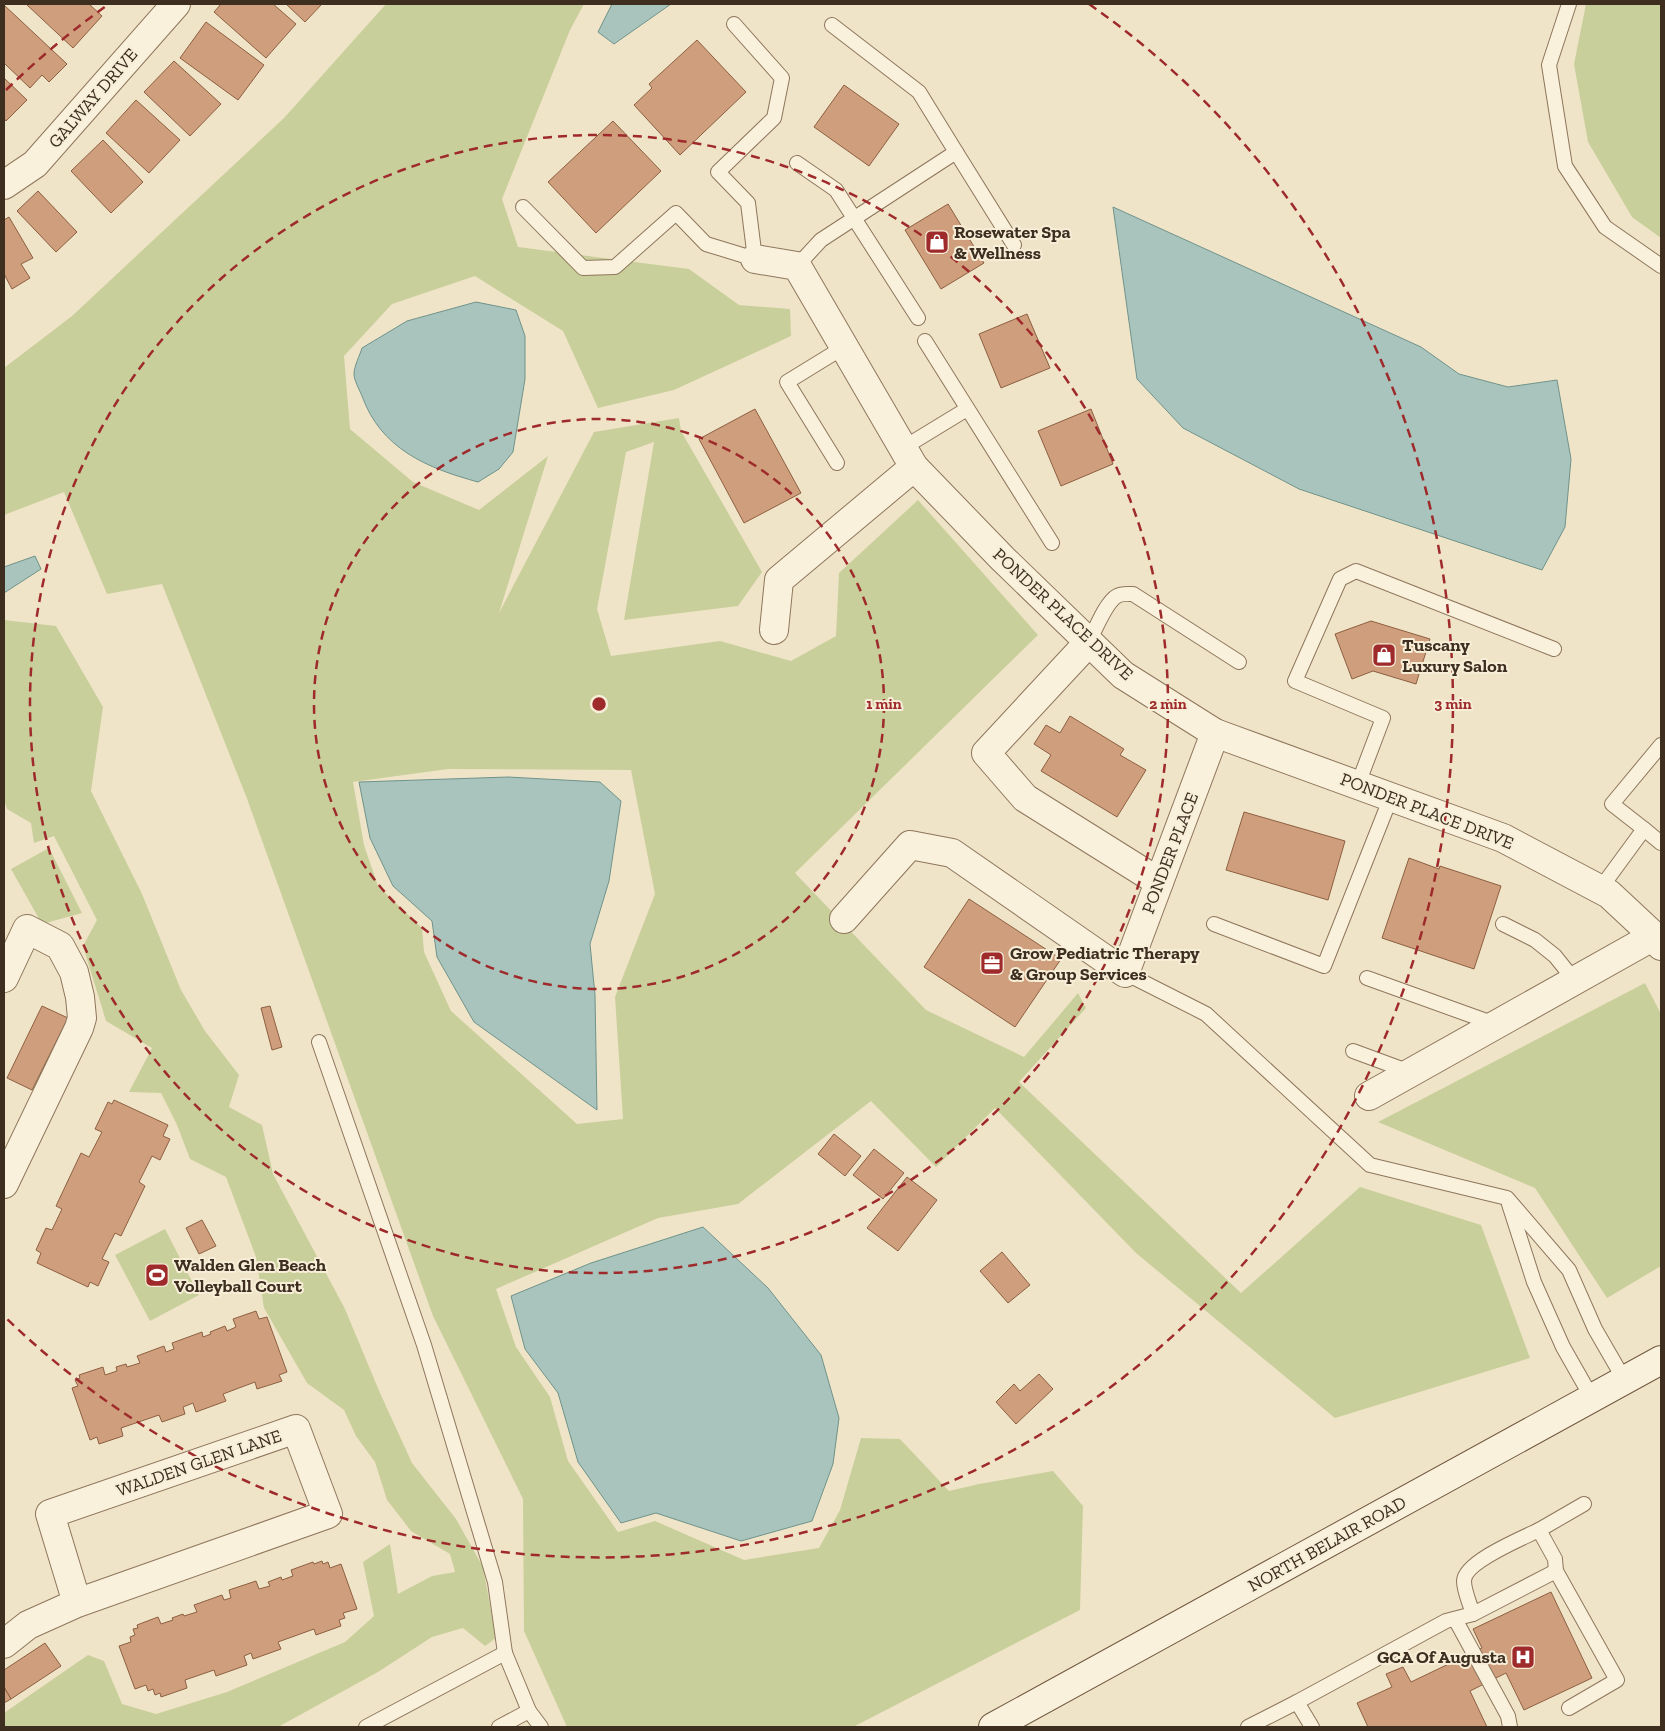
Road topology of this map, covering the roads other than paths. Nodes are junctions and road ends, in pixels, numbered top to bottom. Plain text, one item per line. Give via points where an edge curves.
1 (176, 4) edge
2 (1569, 4) edge
3 (734, 24) dead end
4 (832, 26) dead end
5 (956, 152) junction
6 (797, 163) dead end
7 (4, 185) edge
8 (523, 207) dead end
9 (855, 218) junction
10 (1014, 245) dead end
11 (755, 259) junction
12 (797, 266) junction
13 (1661, 266) edge
14 (918, 318) dead end
15 (926, 341) dead end
16 (844, 347) junction
17 (967, 409) junction
18 (909, 457) junction
19 (837, 463) dead end
20 (1052, 543) dead end
21 (774, 630) dead end
22 (1089, 642) junction
23 (1554, 649) dead end
24 (1239, 662) dead end
25 (1215, 733) junction
26 (1661, 745) edge
27 (1358, 784) junction
28 (1391, 797) junction
29 (1644, 829) junction
30 (1661, 842) edge
31 (1159, 882) junction
32 (1600, 889) junction
33 (844, 919) dead end
34 (1214, 924) dead end
35 (1503, 924) dead end
36 (1658, 941) edge
37 (1125, 973) junction
38 (4, 978) edge
39 (1367, 978) dead end
40 (1574, 981) junction
41 (1496, 1025) junction
42 (319, 1042) dead end
43 (1353, 1051) dead end
44 (1411, 1073) junction
45 (1369, 1096) dead end
46 (4, 1184) edge
47 (1507, 1198) junction
48 (1661, 1360) edge
49 (1625, 1380) junction
50 (1592, 1398) junction
51 (1584, 1504) dead end
52 (1539, 1530) junction
53 (1556, 1571) junction
54 (77, 1604) junction
55 (1473, 1614) junction
56 (1454, 1619) junction
57 (4, 1644) edge
58 (505, 1653) junction
59 (1297, 1702) junction
60 (1569, 1708) dead end
61 (529, 1711) junction
62 (366, 1727) edge
63 (499, 1727) edge
64 (541, 1727) edge
65 (993, 1727) edge
66 (1248, 1727) edge
67 (1312, 1727) edge
68 (1510, 1727) edge

1 - 7 street, GALWAY DRIVE via 35,164
2 - 13 lane via 1549,64 1565,166 1605,227
3 - 11 lane via 782,78 774,118 718,172 748,204
4 - 5 lane via 919,92
5 - 9 lane
5 - 10 lane
6 - 9 lane via 836,190
8 - 11 lane via 583,268 615,267 676,212 706,244
9 - 12 lane via 821,240
9 - 14 lane
11 - 12 street
12 - 16 street, PONDER PLACE DRIVE
15 - 17 lane
16 - 18 street, PONDER PLACE DRIVE
16 - 19 lane via 787,382
17 - 18 lane
17 - 20 lane
18 - 21 street via 779,580
18 - 22 street, PONDER PLACE DRIVE via 1003,559
22 - 24 lane via 1110,602 1117,596 1133,594
22 - 25 street, PONDER PLACE DRIVE via 1123,675
22 - 31 street via 986,753 1025,798
23 - 27 lane via 1356,571 1340,579 1295,681 1383,718
25 - 27 street, PONDER PLACE DRIVE
25 - 31 street, PONDER PLACE
26 - 29 lane via 1612,804
27 - 28 street, PONDER PLACE DRIVE
28 - 32 street, PONDER PLACE DRIVE via 1503,838
28 - 34 lane via 1324,966
29 - 30 lane
29 - 32 lane
31 - 37 street, PONDER PLACE
32 - 36 street, PONDER PLACE DRIVE
33 - 37 street via 910,845 952,853
35 - 40 lane via 1549,951
36 - 40 street
37 - 47 lane via 1206,1014 1370,1165
38 - 46 street via 27,929 60,946 74,972 82,1018
39 - 41 lane
40 - 41 street
41 - 44 street
42 - 58 lane via 427,1354 494,1582
43 - 44 lane
44 - 45 street
47 - 49 lane via 1569,1270 1595,1329
47 - 50 lane via 1534,1282 1563,1347
48 - 49 street, NORTH BELAIR ROAD
49 - 50 street, NORTH BELAIR ROAD
50 - 65 street, NORTH BELAIR ROAD
51 - 52 lane
52 - 53 lane via 1555,1559
52 - 55 lane via 1481,1559 1468,1570 1464,1579
53 - 55 lane
53 - 60 lane via 1617,1680
54 - 54 street, WALDEN GLEN LANE via 50,1514 296,1429 328,1514
54 - 57 street, WALDEN GLEN LANE via 28,1625
55 - 56 lane
56 - 59 lane
56 - 68 lane via 1508,1716
58 - 61 lane
58 - 62 lane
59 - 66 lane
59 - 67 lane
61 - 63 lane
61 - 64 lane

